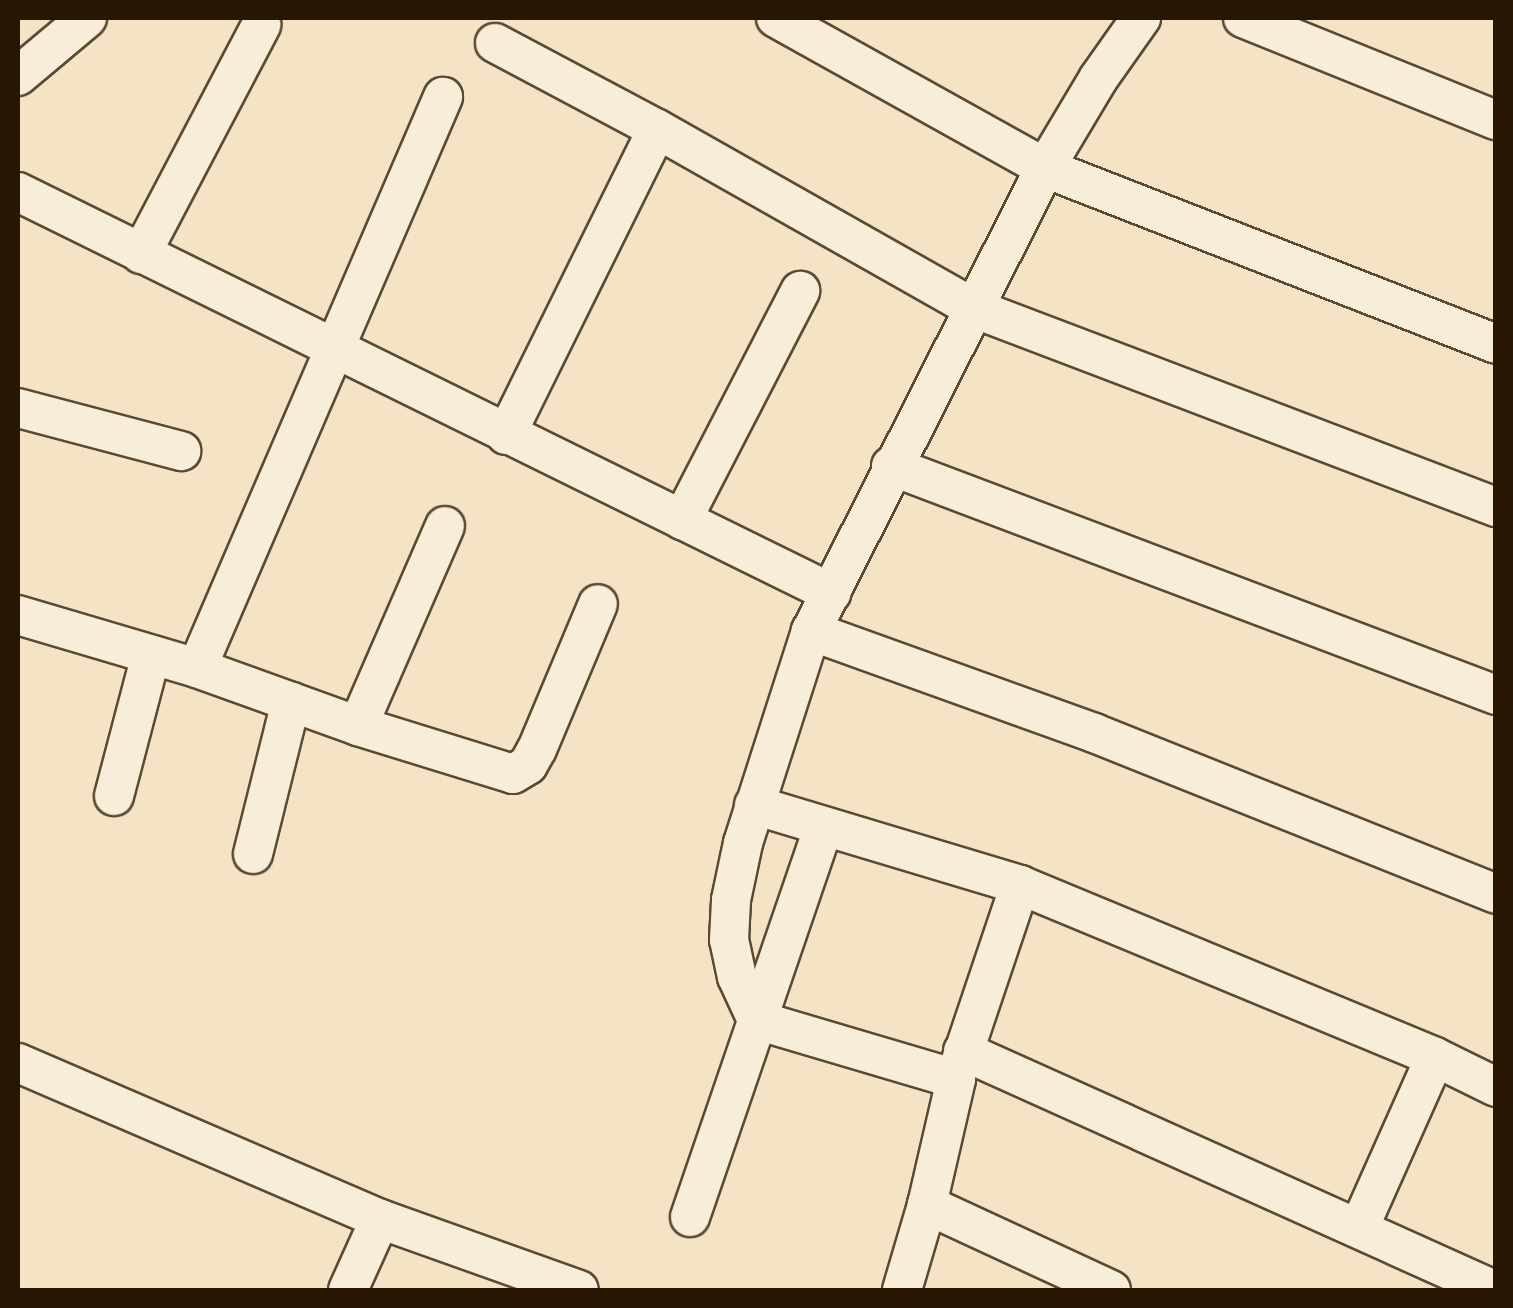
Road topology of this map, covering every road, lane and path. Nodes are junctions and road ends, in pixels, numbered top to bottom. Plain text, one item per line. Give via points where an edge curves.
1 (87, 18) edge
2 (776, 18) edge
3 (1141, 18) edge
4 (1243, 18) edge
5 (261, 25) dead end
6 (495, 43) dead end
7 (18, 76) edge
8 (443, 97) dead end
9 (1496, 120) edge
10 (657, 128) junction
11 (1045, 168) junction
12 (18, 192) edge
13 (141, 254) junction
14 (800, 291) dead end
15 (973, 308) junction
16 (1496, 344) edge
17 (332, 349) junction
18 (18, 408) edge
19 (506, 435) junction
20 (180, 452) dead end
21 (891, 466) junction
22 (1496, 506) edge
23 (682, 520) junction
24 (445, 526) dead end
25 (831, 593) junction
26 (598, 604) dead end
27 (18, 615) edge
28 (811, 631) junction
29 (151, 655) junction
30 (197, 668) junction
31 (1496, 696) edge
32 (291, 702) junction
33 (358, 726) junction
34 (114, 796) dead end
35 (754, 805) junction
36 (824, 826) junction
37 (253, 854) dead end
38 (1020, 885) junction
39 (1496, 894) edge
40 (758, 1020) junction
41 (1435, 1057) junction
42 (18, 1062) edge
43 (959, 1065) junction
44 (1496, 1087) edge
45 (927, 1205) junction
46 (690, 1218) dead end
47 (380, 1219) junction
48 (1359, 1228) junction
49 (558, 1287) edge
50 (348, 1290) edge
51 (902, 1290) edge
52 (1111, 1290) edge
53 (1494, 1290) edge

1 - 7 street
2 - 11 street
3 - 11 street
4 - 9 street
5 - 13 street
6 - 10 street
8 - 17 street
10 - 15 street
10 - 19 street
11 - 15 street
11 - 16 street
12 - 13 street
13 - 17 street
14 - 23 street
15 - 21 street
15 - 22 street
17 - 19 street
17 - 30 street
18 - 20 street
19 - 23 street
21 - 25 street
21 - 31 street
23 - 25 street
24 - 33 street
25 - 28 street
26 - 33 street via 537,748 528,765 512,774
27 - 29 street
28 - 35 street
28 - 39 street via 1112,740
29 - 30 street
29 - 34 street
30 - 32 street
32 - 33 street
32 - 37 street
35 - 36 street
35 - 40 street via 731,900 729,940 737,977
36 - 38 street
36 - 40 street
38 - 41 street
38 - 43 street
40 - 43 street
40 - 46 street
41 - 44 street
41 - 48 street
42 - 47 street
43 - 45 street
43 - 48 street
45 - 51 street
45 - 52 street
47 - 49 street
47 - 50 street
48 - 53 street

